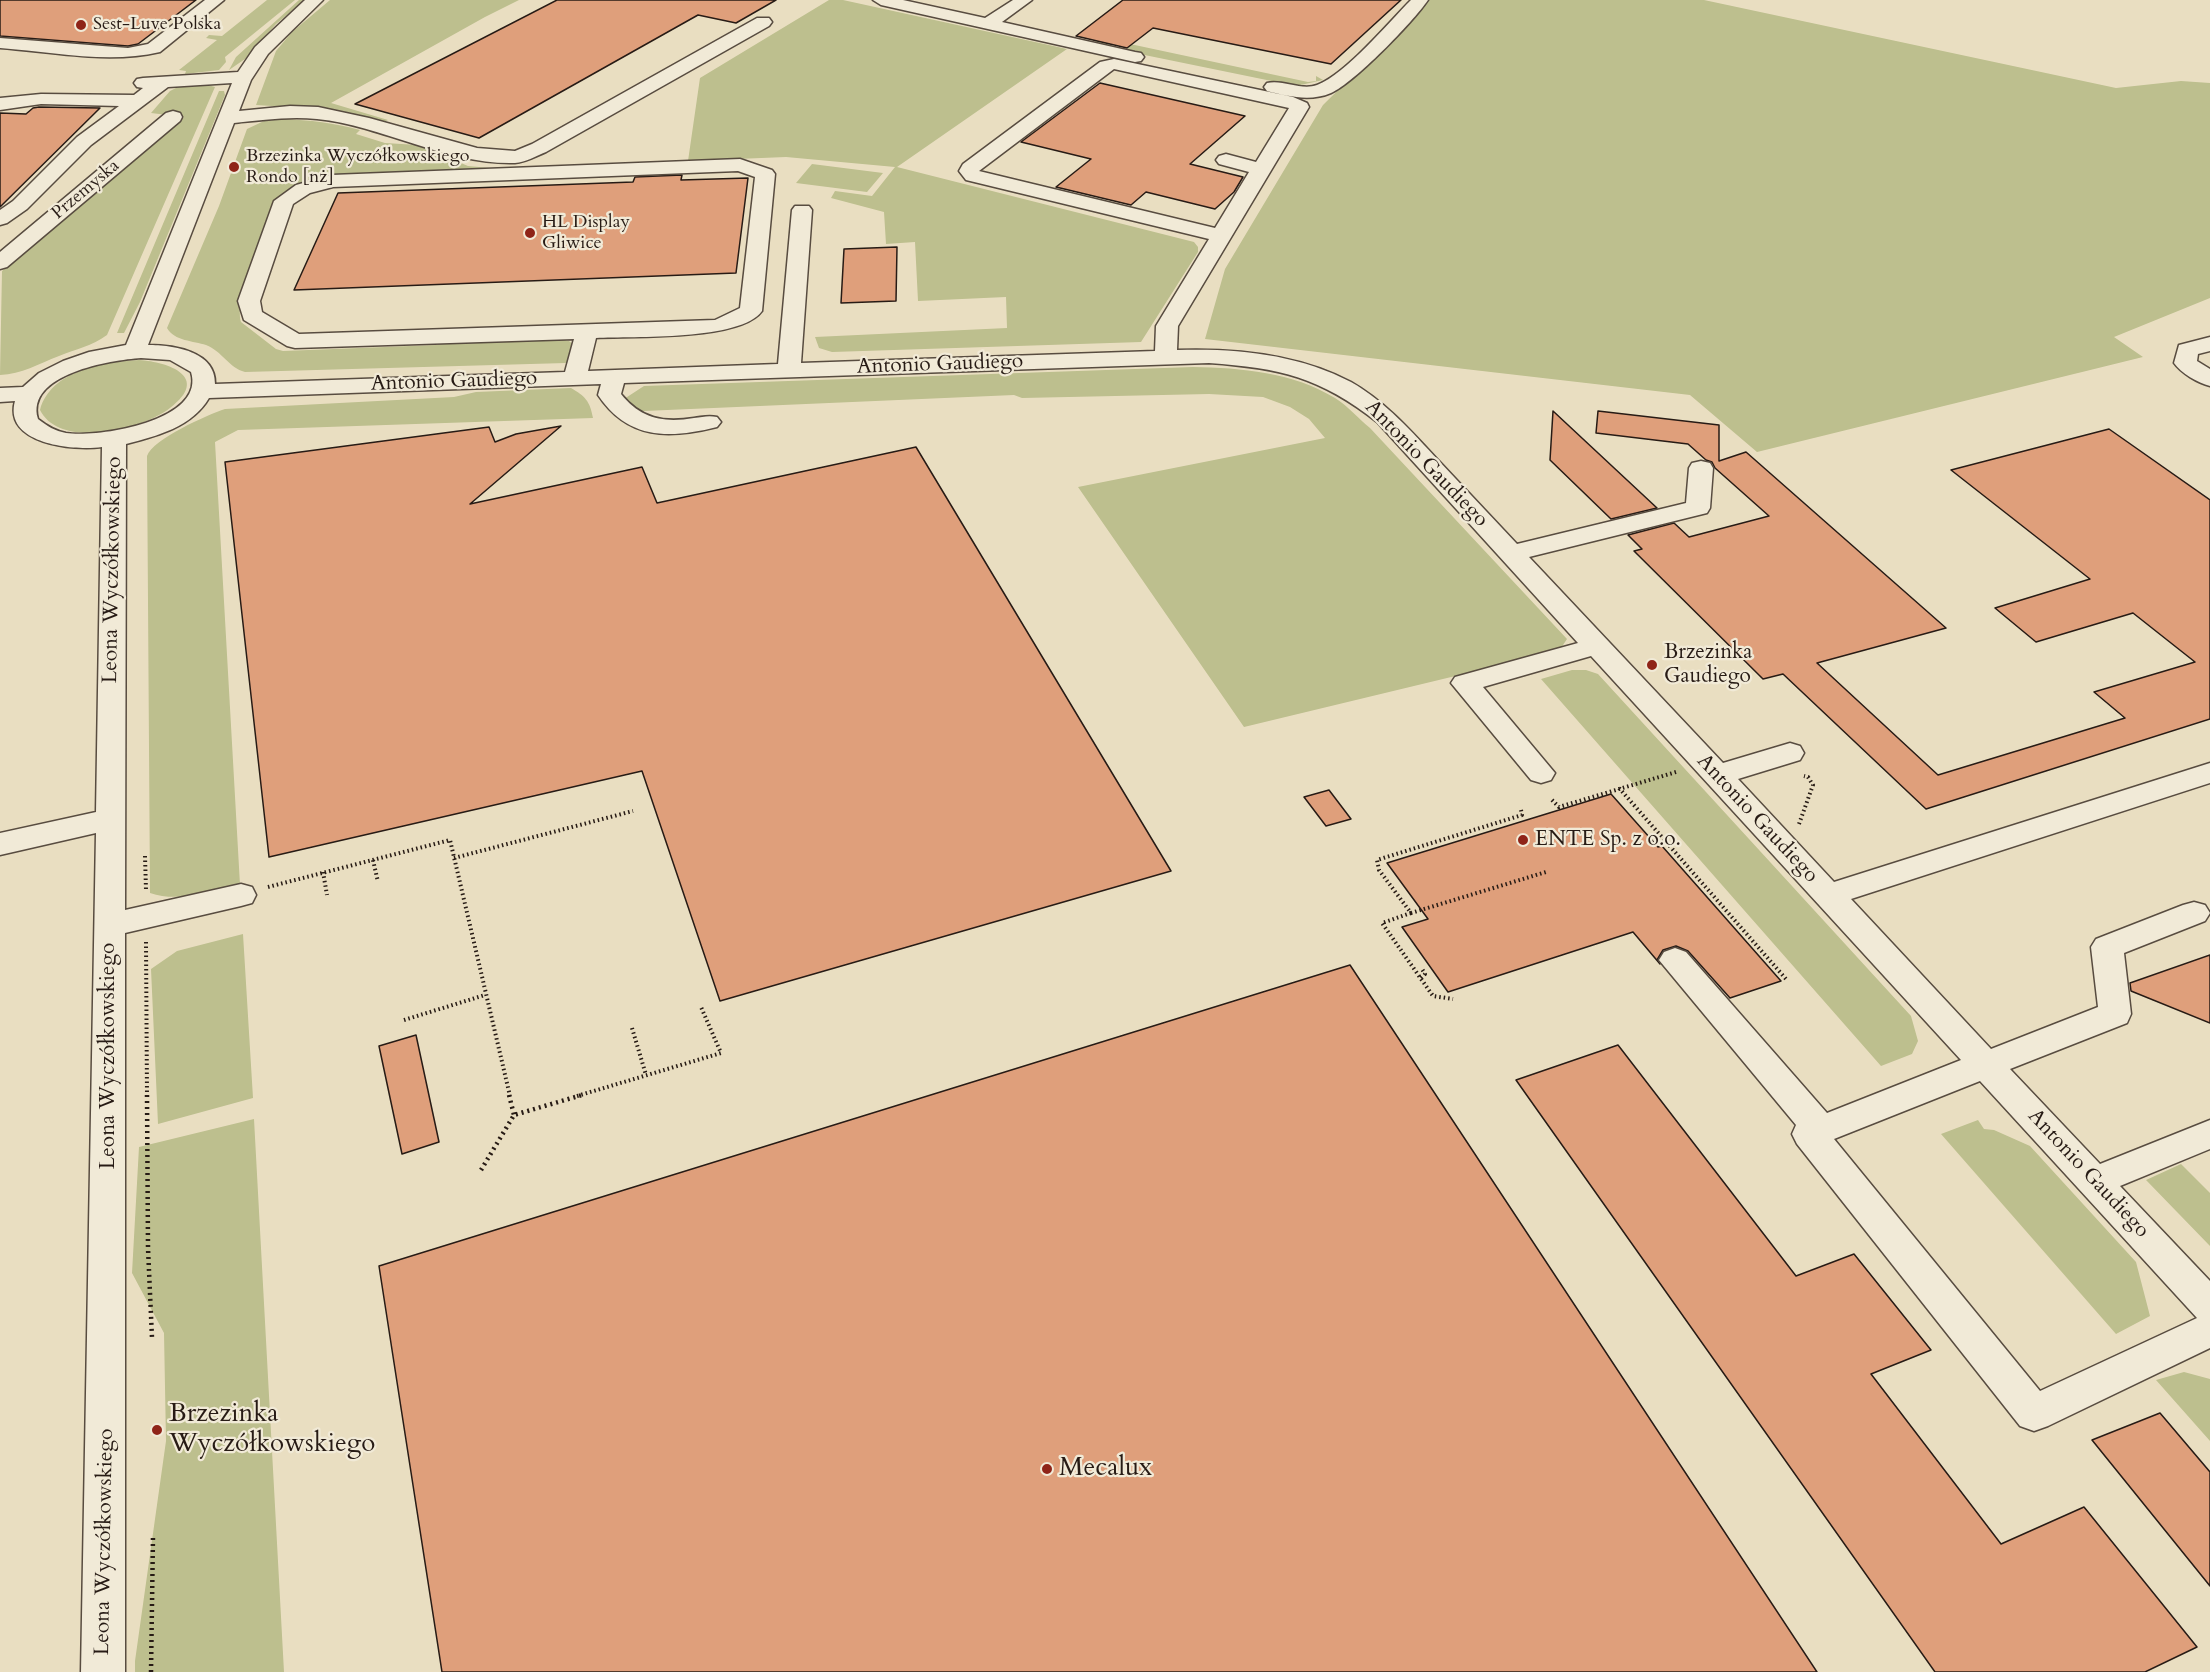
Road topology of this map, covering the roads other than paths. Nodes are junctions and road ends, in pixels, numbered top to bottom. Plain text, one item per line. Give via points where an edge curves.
1 (216, 0) edge
2 (315, 0) edge
3 (881, 0) edge
4 (1024, 0) edge
5 (1420, 0) edge
6 (763, 22) dead end
7 (988, 24) junction
8 (0, 43) edge
9 (244, 77) junction
10 (124, 82) dead end
11 (155, 82) junction
12 (136, 101) junction
13 (0, 104) edge
14 (173, 117) dead end
15 (227, 118) junction
16 (1226, 160) dead end
17 (1262, 169) junction
18 (802, 210) dead end
19 (1, 217) edge
20 (1222, 236) junction
21 (0, 263) edge
22 (587, 332) junction
23 (2210, 344) edge
24 (134, 352) junction
25 (1167, 357) junction
26 (789, 371) junction
27 (615, 377) junction
28 (575, 378) junction
29 (2210, 379) edge
30 (202, 391) junction
31 (30, 393) junction
32 (0, 395) edge
33 (709, 422) dead end
34 (114, 440) junction
35 (1701, 468) dead end
36 (1512, 553) junction
37 (1597, 646) junction
38 (1790, 753) dead end
39 (1541, 773) dead end
40 (1716, 775) junction
41 (2206, 777) edge
42 (110, 819) junction
43 (0, 844) edge
44 (241, 895) road end
45 (1828, 895) junction
46 (2194, 913) dead end
47 (109, 925) junction
48 (1675, 960) dead end
49 (1986, 1064) junction
50 (1821, 1130) junction
51 (2210, 1134) edge
52 (2095, 1181) junction
53 (2210, 1307) edge
54 (2210, 1330) edge
55 (103, 1672) edge

1 - 8 street via 154,48 128,53
2 - 9 street via 274,36
3 - 7 street
4 - 7 street
5 - 7 street via 1341,78 1323,89 1295,92
6 - 15 street via 517,157 476,154 318,113
9 - 11 street
9 - 15 street
10 - 11 street
11 - 12 street
12 - 13 street via 41,99
12 - 19 street via 84,141 20,205
14 - 21 street, Przemyska
15 - 24 street
16 - 17 street
17 - 20 street
17 - 20 street via 1300,107 1114,64 1091,76 973,164 969,171
18 - 26 street
20 - 25 street via 1167,326
22 - 22 street via 295,341 252,315 249,301 284,201 303,189 332,181 740,165 765,174 752,310 718,326
22 - 28 street
23 - 29 street via 2187,350 2185,363
24 - 30 street via 168,353 193,362 204,378
24 - 31 street via 103,355 72,366
25 - 26 street, Antonio Gaudiego
25 - 36 street, Antonio Gaudiego via 1273,362 1341,385 1385,417
26 - 27 street, Antonio Gaudiego
27 - 28 street, Antonio Gaudiego
27 - 33 street via 609,395 621,412 643,424 688,427
28 - 30 street, Antonio Gaudiego
30 - 34 street via 188,409 164,423
31 - 32 street
31 - 34 street via 24,413 36,431 66,441
34 - 42 street, Leona Wyczółkowskiego
35 - 36 street via 1698,508
36 - 37 street, Antonio Gaudiego
37 - 39 street via 1465,683
37 - 40 street, Antonio Gaudiego
38 - 40 street
40 - 45 street, Antonio Gaudiego
41 - 45 street
42 - 43 street
42 - 47 street, Leona Wyczółkowskiego
44 - 47 street
45 - 49 street, Antonio Gaudiego
46 - 49 street via 2107,947 2115,1014
47 - 55 street, Leona Wyczółkowskiego
48 - 50 street
49 - 50 street
49 - 52 street, Antonio Gaudiego
50 - 54 street via 1809,1134 2034,1413
51 - 52 street
52 - 53 street, Antonio Gaudiego

